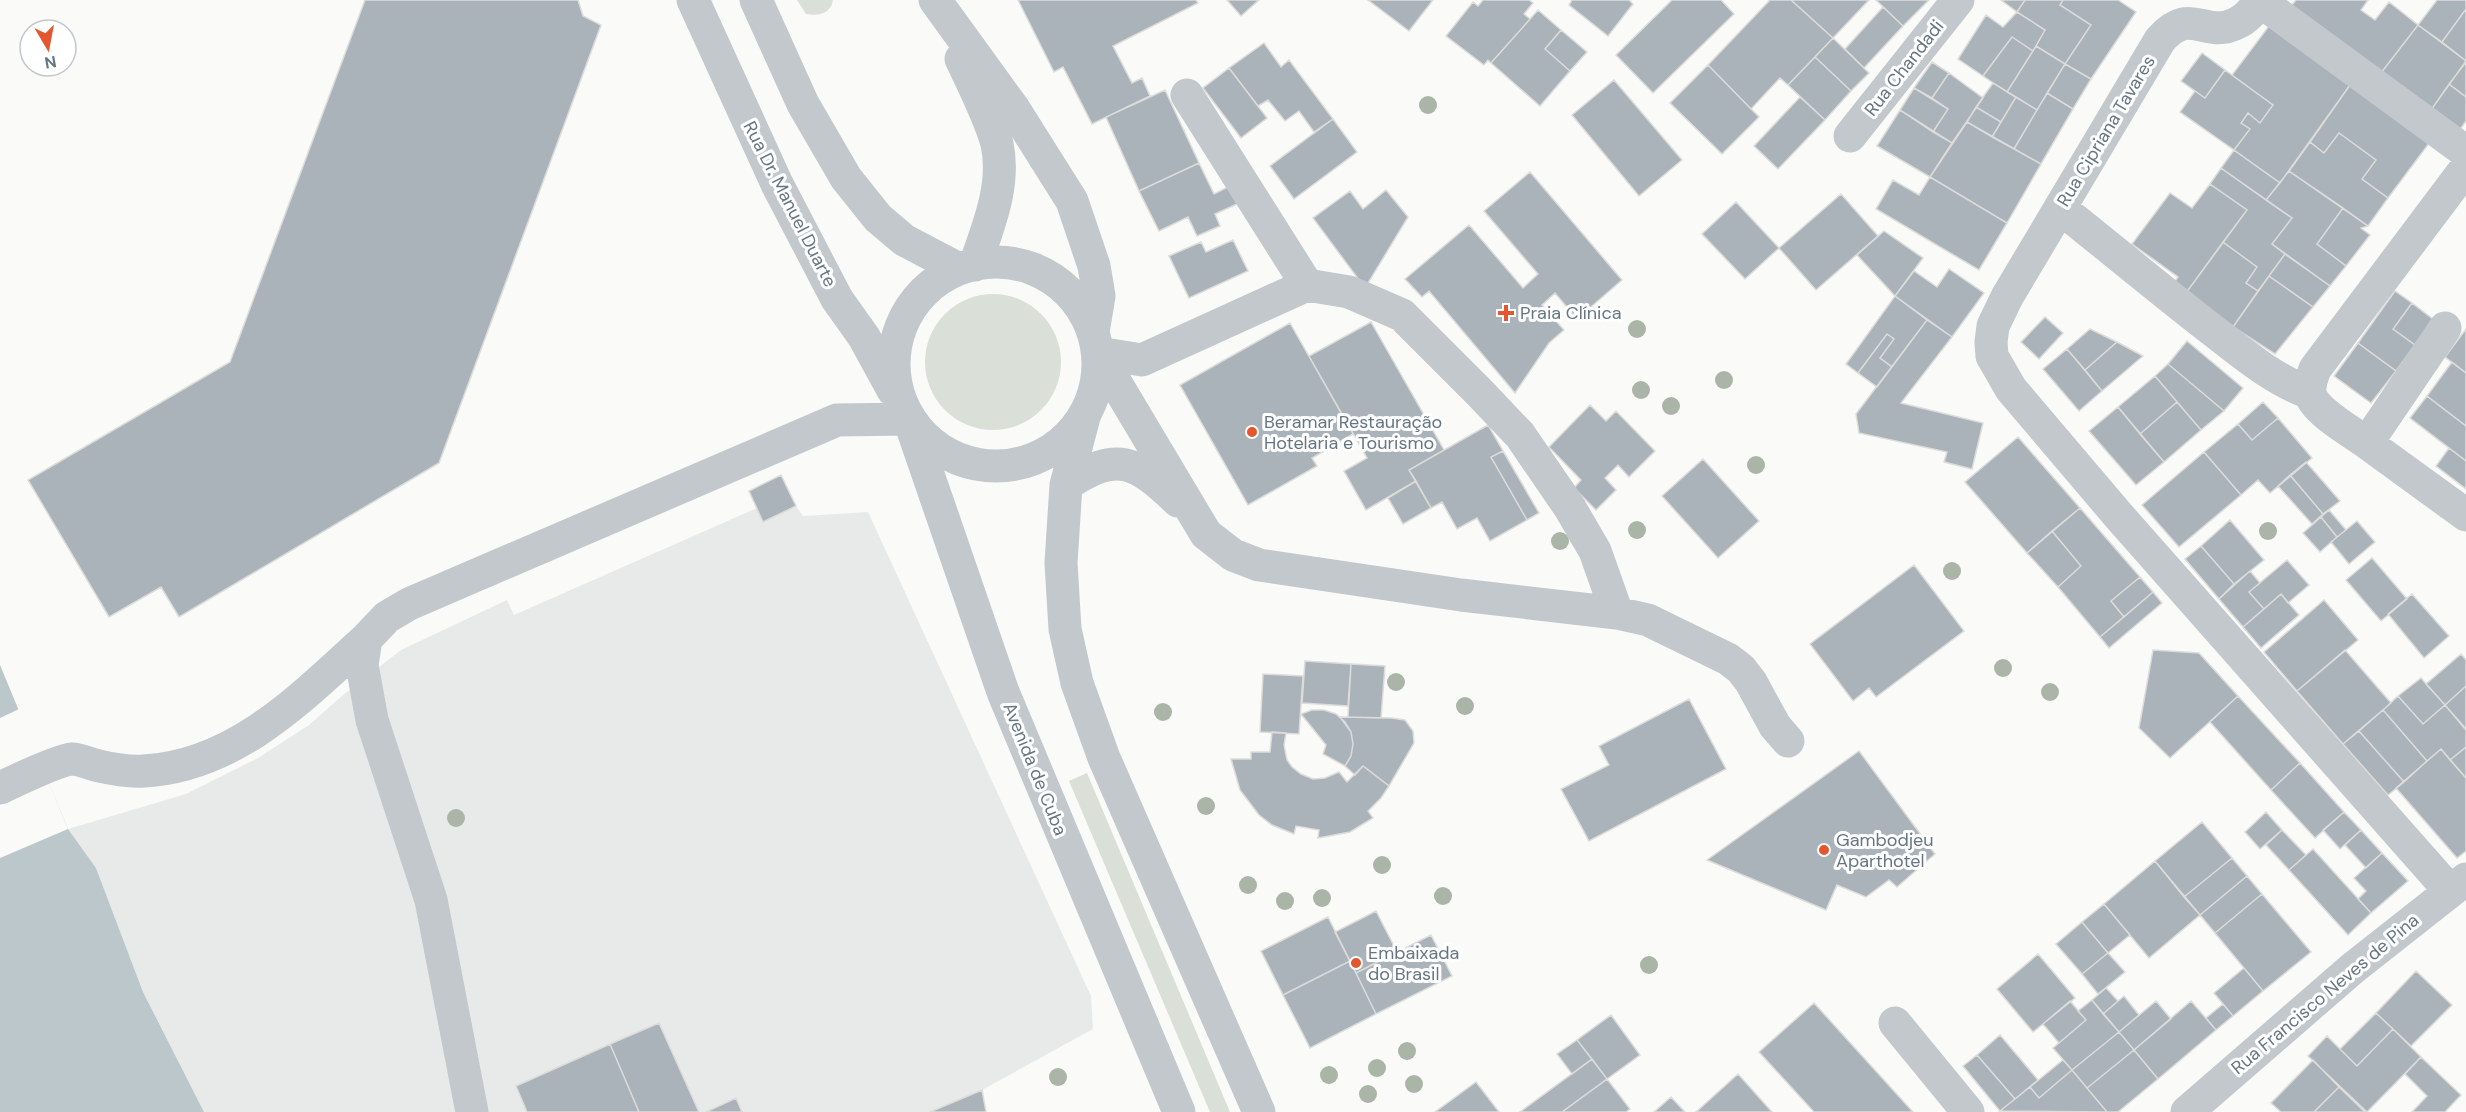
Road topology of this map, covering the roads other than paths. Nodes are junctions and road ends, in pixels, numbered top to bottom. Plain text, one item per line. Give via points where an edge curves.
1 (693, 0) edge
2 (756, 0) edge
3 (934, 0) edge
4 (1958, 0) edge
5 (2260, 1) edge
6 (1187, 95) dead end
7 (1850, 136) dead end
8 (2466, 152) edge
9 (2466, 168) edge
10 (2060, 208) junction
11 (967, 267) junction
12 (1307, 285) junction
13 (2445, 328) dead end
14 (1095, 342) junction
15 (2310, 393) junction
16 (904, 410) junction
17 (1084, 417) junction
18 (2367, 443) junction
19 (1066, 485) junction
20 (2466, 515) edge
21 (1194, 516) junction
22 (1617, 613) junction
23 (366, 639) junction
24 (1788, 741) dead end
25 (0, 788) edge
26 (2458, 885) edge
27 (1895, 1023) dead end
28 (472, 1112) edge
29 (1179, 1112) edge
30 (1258, 1112) edge
31 (1968, 1112) edge
32 (2187, 1112) edge

1 - 16 street, Rua Dr. Manuel Duarte via 782,194 837,300 864,337
2 - 11 street via 803,104 846,178 878,218 904,240
3 - 11 street via 997,144 996,199
3 - 14 street via 1014,109 1072,201 1094,266 1099,296
4 - 7 street, Rua Chandadi
5 - 8 street
5 - 10 street, Rua Cipriana Tavares via 2249,16 2236,24 2221,28 2185,22 2170,28
6 - 12 street
9 - 15 street via 2315,369
10 - 15 street via 2266,371
10 - 26 street, Rua Cipriana Tavares via 1993,326 1992,356 2012,389 2118,515
11 - 14 street via 1006,262 1047,276 1080,306
11 - 16 street via 928,288 904,317 893,363
12 - 14 street via 1142,360
12 - 22 street via 1349,292 1402,315 1520,435 1595,551
13 - 18 street
14 - 17 street via 1098,376
14 - 21 street
15 - 18 street via 2323,412
16 - 17 street via 932,444 945,453 994,466 1030,461 1046,453 1062,442
16 - 23 street via 837,420 409,604 387,617
16 - 29 street, Avenida de Cuba via 1003,692
17 - 19 street
18 - 20 street
19 - 21 street via 1098,466 1119,464 1139,469 1155,479
19 - 30 street via 1061,563 1064,618 1077,683 1104,758
21 - 22 street via 1206,534 1233,555 1259,565
22 - 24 street via 1648,620 1728,659 1751,682 1775,726
23 - 25 street via 264,728 219,754 143,771 72,759
23 - 28 street via 362,665 372,720 431,900
26 - 32 street, Rua Francisco Neves de Pina via 2353,968
27 - 31 street

